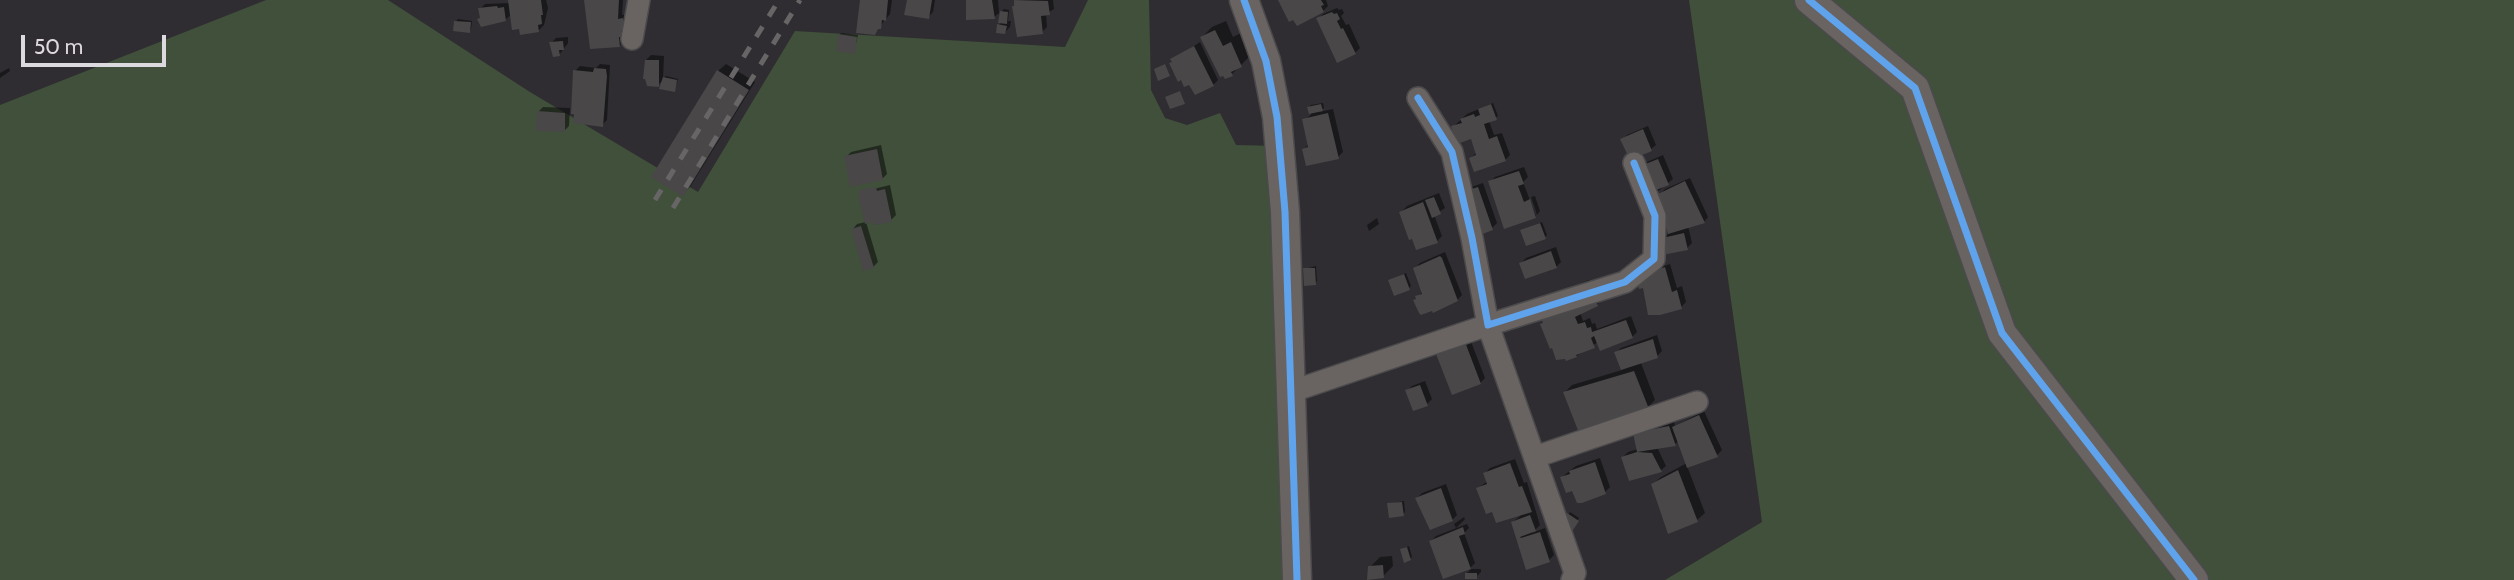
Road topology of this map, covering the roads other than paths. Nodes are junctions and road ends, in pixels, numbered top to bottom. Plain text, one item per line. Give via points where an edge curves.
1 (639, 0) edge
2 (1244, 0) edge
3 (1809, 0) edge
4 (632, 39) dead end
5 (1418, 98) dead end
6 (1634, 163) dead end
7 (1488, 325) junction
8 (1290, 392) junction
9 (1697, 402) dead end
10 (1535, 457) junction
11 (1297, 580) edge
12 (1572, 580) edge
13 (2194, 580) edge

1 - 4 street
2 - 8 street via 1266,61 1276,117 1285,212
3 - 13 street via 1915,88 2002,333
5 - 7 street via 1451,152
6 - 7 street via 1654,216 1654,259 1625,282
7 - 8 street
7 - 10 street
8 - 11 street
9 - 10 street
10 - 12 street via 1575,573

